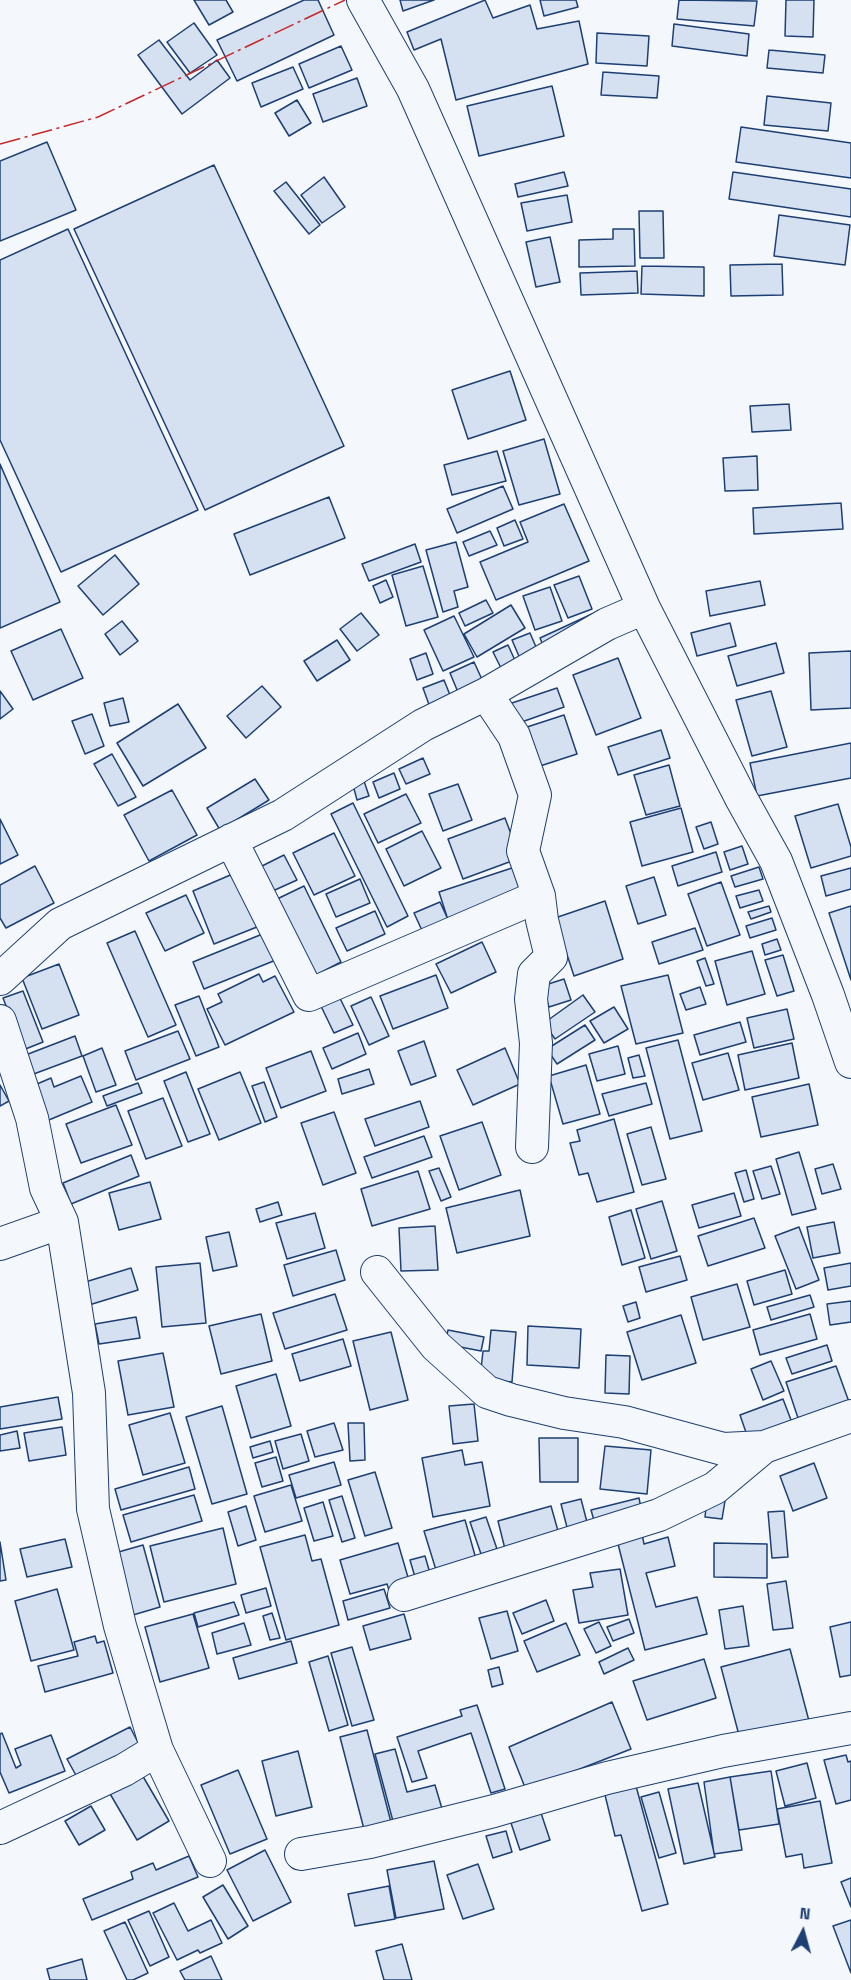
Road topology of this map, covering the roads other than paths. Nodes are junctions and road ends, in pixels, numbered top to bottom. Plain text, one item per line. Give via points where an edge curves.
1 (363, 0) edge
2 (644, 608) junction
3 (486, 694) junction
4 (231, 840) junction
5 (539, 896) junction
6 (0, 980) edge
7 (0, 1022) edge
8 (851, 1062) edge
9 (532, 1147) dead end
10 (63, 1221) junction
11 (0, 1244) edge
12 (377, 1272) dead end
13 (851, 1416) edge
14 (765, 1448) junction
15 (404, 1595) dead end
16 (851, 1728) edge
17 (157, 1750) junction
18 (0, 1828) edge
19 (301, 1854) dead end
20 (210, 1861) dead end

1 - 2 street via 413,89
2 - 3 street via 607,624
2 - 8 street via 776,861
3 - 4 street via 423,725 283,815
3 - 5 street via 514,736 535,795 523,850
4 - 5 street via 309,994
4 - 6 street via 60,924
5 - 9 street via 550,957 534,974 531,999 536,1043
7 - 10 street via 32,1118 46,1188
10 - 11 street
10 - 17 street via 89,1392 93,1509 120,1626
12 - 14 street via 436,1346 487,1392 564,1413 624,1422 723,1449
13 - 14 street
14 - 15 street via 715,1488 659,1515
16 - 19 street via 700,1756 370,1842
17 - 18 street via 124,1770
17 - 20 street

